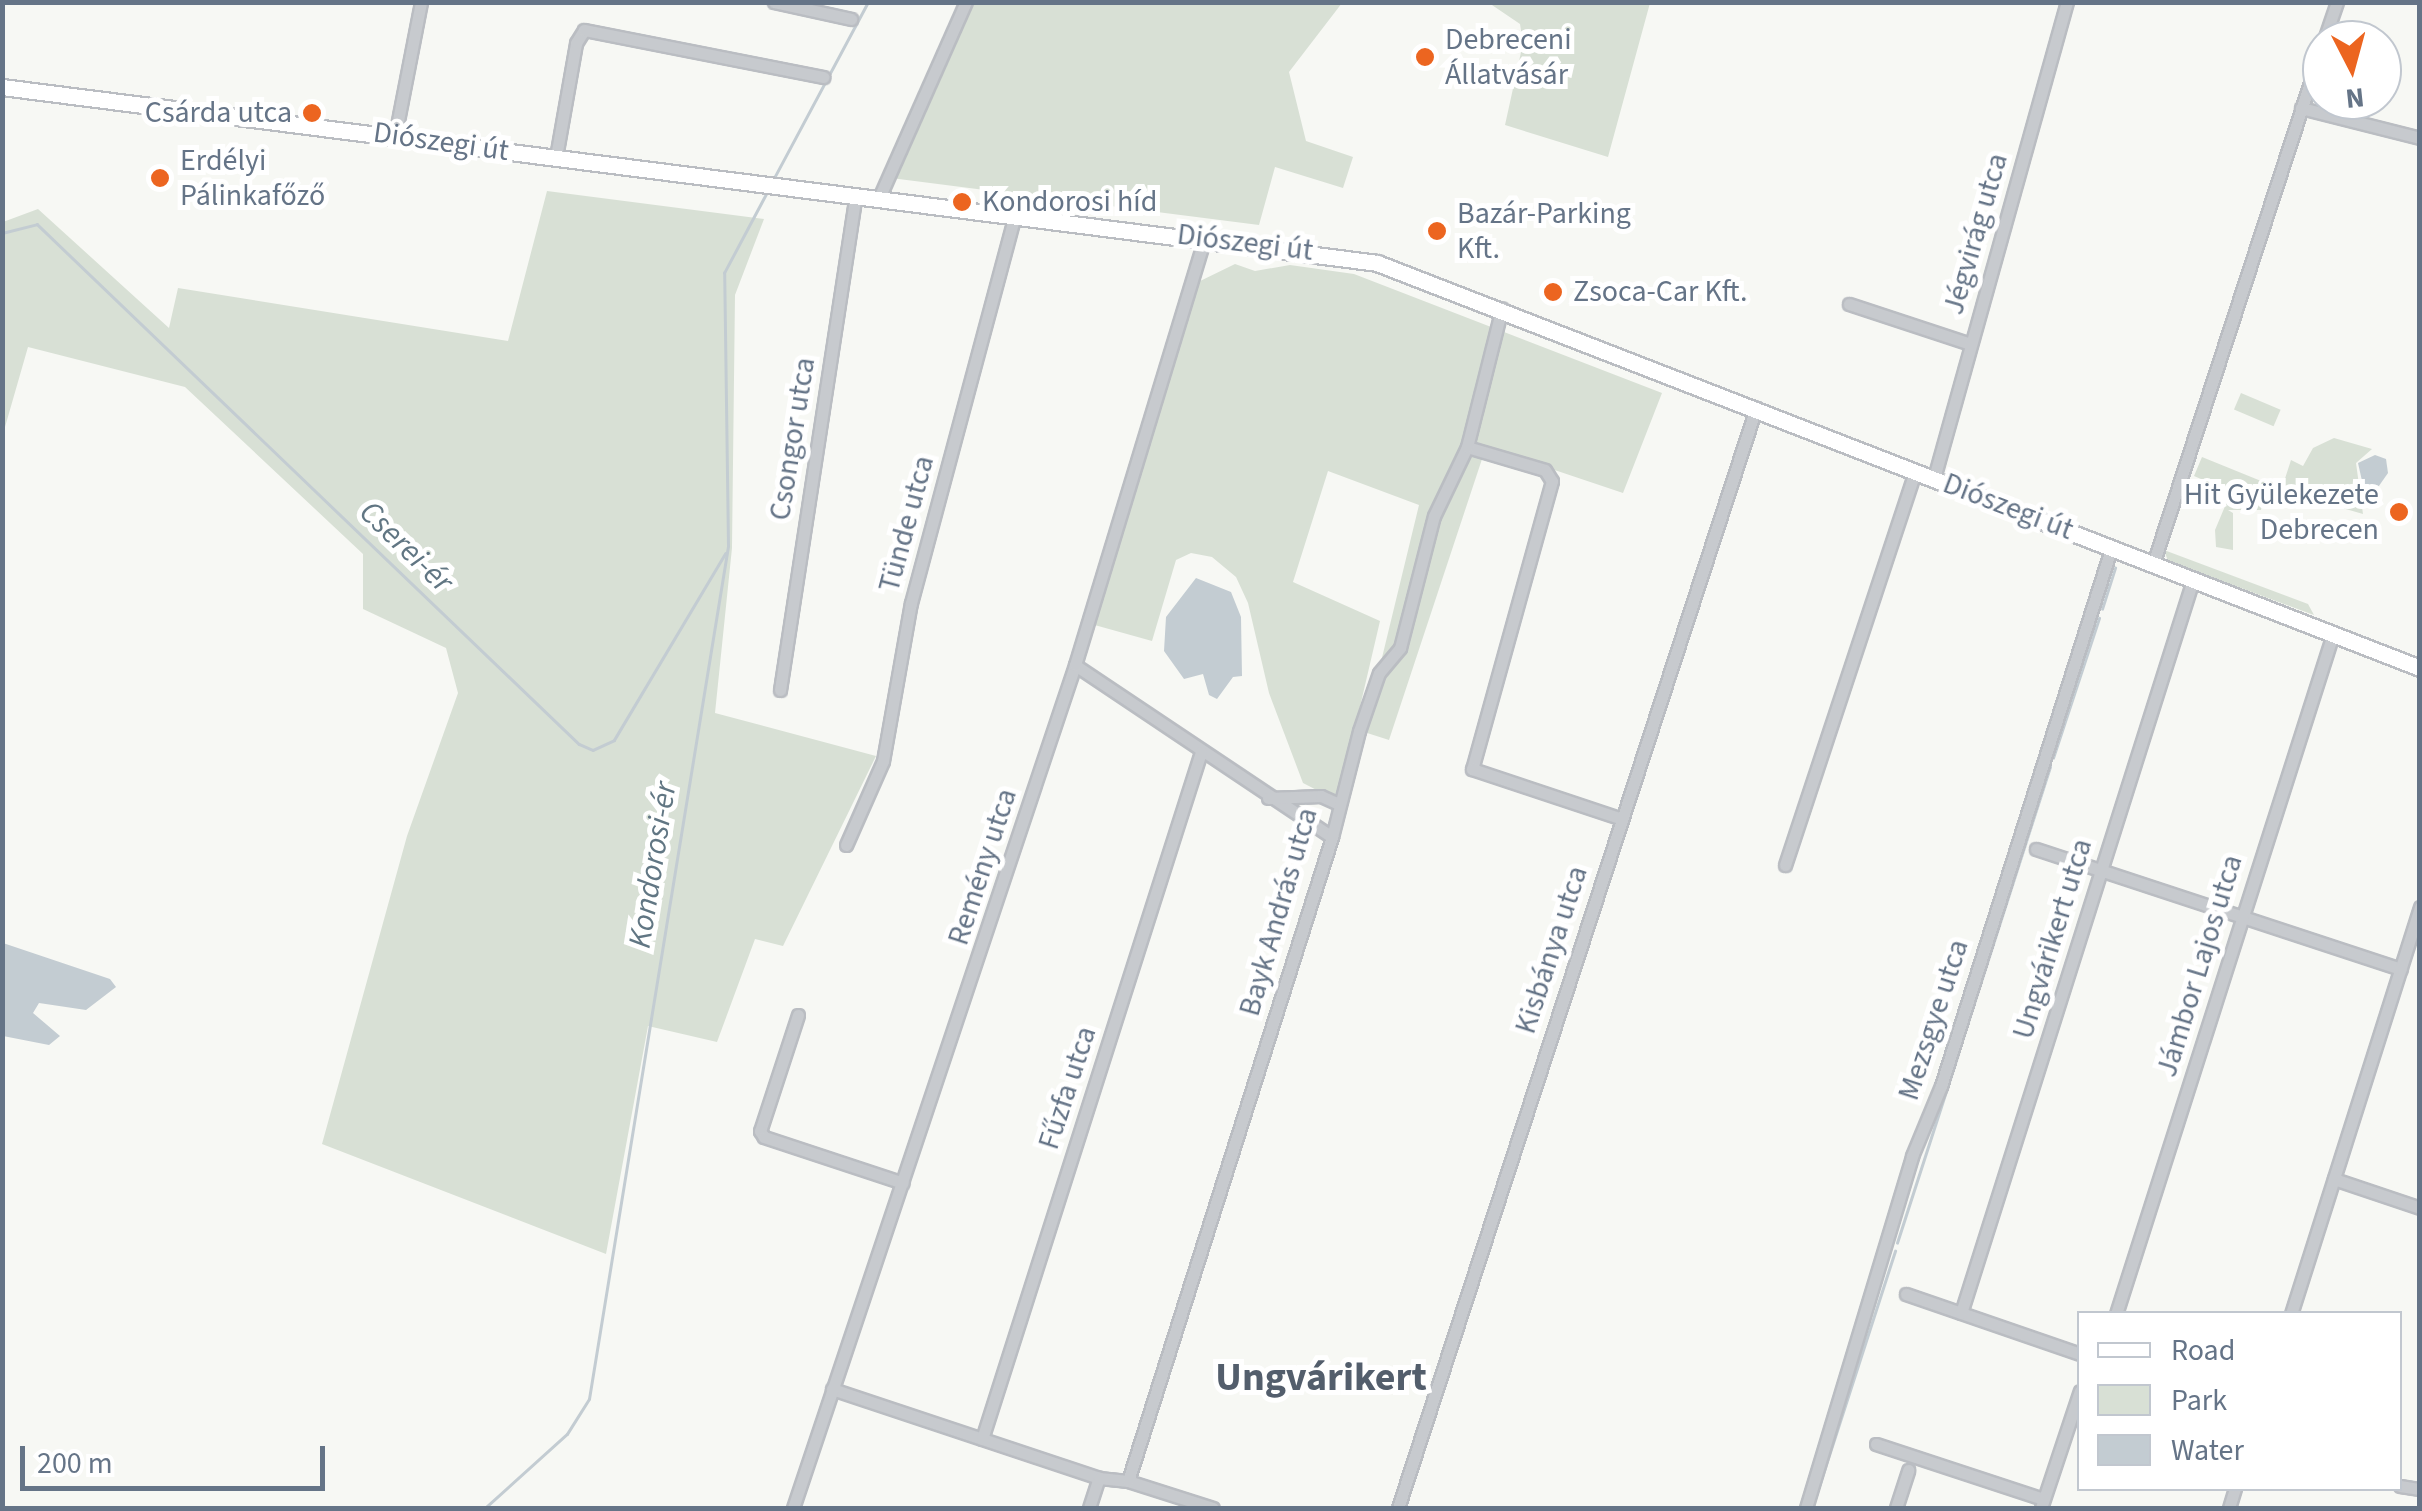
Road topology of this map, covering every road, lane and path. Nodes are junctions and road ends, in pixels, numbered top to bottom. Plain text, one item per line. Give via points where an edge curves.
1 (421, 2) edge
2 (774, 2) edge
3 (966, 2) edge
4 (2067, 2) edge
5 (851, 19) dead end
6 (823, 76) dead end
7 (2, 87) edge
8 (2302, 105) edge
9 (2301, 108) junction
10 (395, 136) junction
11 (2420, 138) edge
12 (556, 157) junction
13 (856, 196) junction
14 (879, 198) junction
15 (1015, 214) junction
16 (1205, 237) junction
17 (1848, 304) dead end
18 (1502, 308) junction
19 (1971, 344) junction
20 (1756, 408) junction
21 (1467, 447) junction
22 (1915, 471) junction
23 (1934, 478) junction
24 (2112, 546) junction
25 (2153, 564) junction
26 (2193, 580) junction
27 (2333, 634) junction
28 (1075, 665) junction
29 (2420, 668) edge
30 (780, 690) dead end
31 (1200, 752) junction
32 (1268, 798) junction
33 (1337, 803) junction
34 (1622, 819) junction
35 (1332, 837) junction
36 (846, 845) dead end
37 (2036, 849) dead end
38 (1785, 864) dead end
39 (2100, 870) junction
40 (2420, 907) edge
41 (2242, 917) junction
42 (2401, 969) junction
43 (798, 1015) dead end
44 (2334, 1179) junction
45 (903, 1183) junction
46 (2420, 1208) edge
47 (1906, 1294) dead end
48 (2117, 1311) edge
49 (2292, 1311) edge
50 (1961, 1313) junction
51 (2077, 1353) edge
52 (832, 1390) junction
53 (2077, 1400) edge
54 (982, 1439) junction
55 (1876, 1444) dead end
56 (1908, 1470) dead end
57 (1099, 1478) junction
58 (1128, 1481) junction
59 (2042, 1504) edge
60 (793, 1508) edge
61 (1089, 1508) edge
62 (1213, 1508) edge
63 (1398, 1508) edge
64 (1806, 1508) edge
65 (1896, 1508) edge

1 - 10 street
2 - 5 street
3 - 14 street
4 - 19 street, Jégvirág utca
6 - 12 street via 584,30 576,43
7 - 10 main road, Diószegi út
8 - 9 street
9 - 11 street
9 - 25 street
10 - 12 main road, Diószegi út
12 - 13 main road, Diószegi út
13 - 14 main road, Diószegi út
13 - 30 street, Csongor utca
14 - 15 main road, Diószegi út
15 - 16 main road, Diószegi út
15 - 36 street, Tünde utca via 911,602 883,761
16 - 18 main road, Diószegi út via 1377,263
16 - 28 street, Remény utca
17 - 19 street
18 - 20 main road, Diószegi út
18 - 21 street, Bayk András utca
19 - 23 street, Jégvirág utca
20 - 22 main road, Diószegi út
20 - 34 street, Kisbánya utca
21 - 33 street, Bayk András utca via 1434,516 1400,648 1379,673
21 - 34 street via 1544,470 1551,488 1470,764
22 - 23 main road, Diószegi út
22 - 38 street
23 - 24 main road, Diószegi út
24 - 25 main road, Diószegi út
24 - 64 street, Mezsgye utca via 1941,1086 1912,1156
25 - 26 main road, Diószegi út
26 - 27 main road, Diószegi út
26 - 39 street, Ungvárikert utca
27 - 29 main road, Diószegi út
27 - 41 street, Jámbor Lajos utca
28 - 31 street
28 - 45 street, Remény utca
31 - 32 street
31 - 54 street, Fűzfa utca
32 - 33 street via 1322,796
32 - 35 street
33 - 35 street, Bayk András utca
34 - 63 street, Kisbánya utca
35 - 58 street, Bayk András utca
37 - 39 street
39 - 41 street
39 - 50 street, Ungvárikert utca
40 - 42 street
41 - 42 street
41 - 48 street, Jámbor Lajos utca
42 - 44 street
43 - 45 street via 760,1131
44 - 46 street
44 - 49 street
45 - 52 street, Remény utca
47 - 50 street
50 - 51 street
52 - 54 street
52 - 60 street, Remény utca
53 - 59 street
54 - 57 street
55 - 59 street
56 - 65 street
57 - 58 street
57 - 61 street
58 - 62 street

